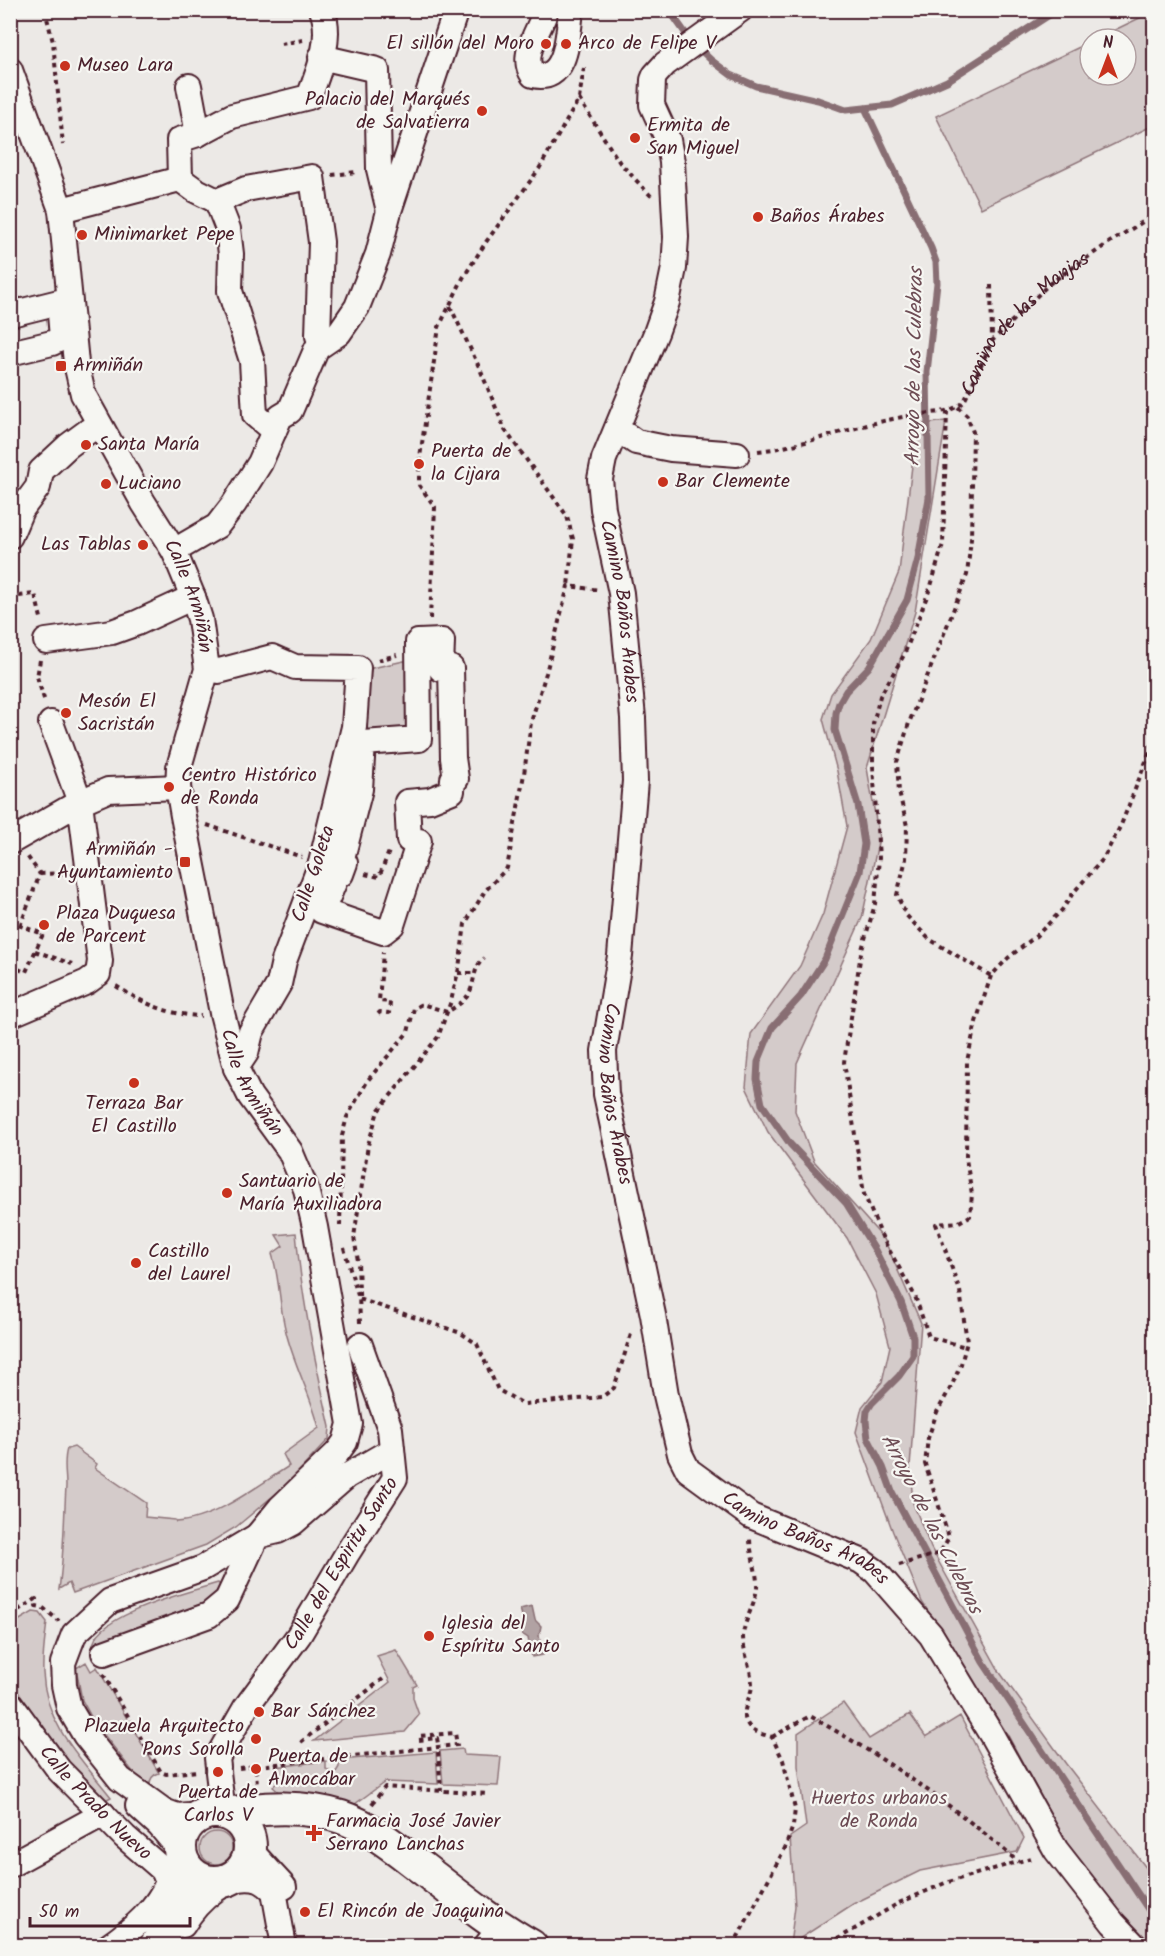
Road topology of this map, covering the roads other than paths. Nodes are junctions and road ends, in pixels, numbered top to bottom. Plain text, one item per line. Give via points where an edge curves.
1 (322, 10) edge
2 (546, 10) edge
3 (571, 10) edge
4 (740, 10) edge
5 (459, 12) edge
6 (321, 57) junction
7 (10, 70) edge
8 (189, 86) dead end
9 (208, 129) junction
10 (180, 179) junction
11 (217, 201) junction
12 (61, 210) junction
13 (389, 211) junction
14 (10, 309) edge
15 (66, 316) junction
16 (10, 320) edge
17 (318, 336) dead end
18 (10, 353) edge
19 (98, 424) junction
20 (617, 429) junction
21 (274, 431) junction
22 (737, 454) road end
23 (10, 536) edge
24 (174, 551) junction
25 (193, 597) junction
26 (46, 641) road end
27 (207, 669) junction
28 (51, 723) dead end
29 (178, 787) junction
30 (80, 802) junction
31 (13, 841) edge
32 (332, 866) junction
33 (10, 1015) edge
34 (236, 1068) junction
35 (360, 1345) road end
36 (392, 1450) junction
37 (257, 1536) junction
38 (101, 1660) road end
39 (10, 1703) edge
40 (120, 1779) junction
41 (322, 1812) junction
42 (103, 1814) junction
43 (218, 1814) junction
44 (250, 1848) junction
45 (10, 1865) edge
46 (182, 1865) junction
47 (493, 1937) edge
48 (110, 1945) edge
49 (156, 1946) edge
50 (171, 1946) edge
51 (284, 1946) edge
52 (294, 1946) edge
53 (531, 1946) edge
54 (1135, 1946) edge

1 - 6 street via 327,34
2 - 3 street via 532,41 528,66 539,77 561,65
4 - 20 street, Camino Baños Árabes via 655,75 652,105 668,140 672,162 674,268 667,302
5 - 13 street
6 - 9 street via 309,97 232,116
6 - 13 street via 377,70 379,169
7 - 12 street, Calle Armiñán
8 - 9 street
9 - 10 street via 179,140
10 - 11 street
10 - 12 street
11 - 17 street via 246,189 312,177 321,242
11 - 21 street via 228,229 230,291 252,361 255,415
12 - 15 street, Calle Armiñán
13 - 21 street via 378,254 357,307 339,333 317,348 290,411 280,417
14 - 15 street via 15,313 59,302
15 - 16 street
15 - 18 street via 62,338
15 - 19 street, Calle Armiñán via 83,394
19 - 23 street via 41,471 38,487 21,510
19 - 24 street, Calle Armiñán
20 - 22 street via 636,442
20 - 54 street, Camino Baños Árabes via 600,479 621,593 635,781 620,956 604,1051 606,1094 680,1455 688,1470 751,1516 861,1561 875,1571 931,1635 1056,1850
21 - 24 street via 260,463 217,526
24 - 25 street, Calle Armiñán
25 - 26 street via 112,632
25 - 27 street, Calle Armiñán
27 - 29 street, Calle Armiñán via 179,767
27 - 32 street, Calle Goleta via 219,670 272,657 295,667 358,668 354,727
28 - 30 street
29 - 30 street via 108,790
29 - 34 street, Calle Armiñán
30 - 31 street
30 - 33 street via 100,961 98,974
32 - 32 street via 341,874 338,873 322,911 383,932 392,925 419,841 409,840 407,802 430,800 452,791 456,779 451,668 441,669 442,640 423,645 419,739 363,743 360,789 341,862 345,863
32 - 34 street, Calle Goleta
34 - 37 street, Calle Armiñán via 250,1096 290,1151 306,1189 350,1424 337,1453
35 - 36 street, Calle del Espiritu Santo via 390,1429
36 - 37 street via 347,1476 293,1523
36 - 43 street, Calle del Espiritu Santo via 395,1478 299,1635 246,1707 217,1758
37 - 38 street via 227,1600 209,1615
37 - 40 street via 203,1568 110,1601 74,1634 63,1663 69,1708 84,1735
39 - 42 street, Calle Prado Nuevo via 59,1770
40 - 43 street via 177,1816
40 - 46 street via 129,1798 159,1825
41 - 43 main road via 259,1808
41 - 44 main road via 294,1817
41 - 47 main road via 357,1824 391,1845
42 - 45 street
42 - 46 street, Calle Prado Nuevo via 125,1837
43 - 44 main road via 236,1819 244,1827
43 - 46 main road via 194,1820 186,1828 181,1839
44 - 46 main road via 241,1871 222,1881 209,1881
44 - 52 street via 286,1890
46 - 48 street via 162,1896
46 - 49 main road via 172,1917
47 - 53 main road
50 - 51 street via 190,1914 209,1893 242,1879 260,1880 274,1891

